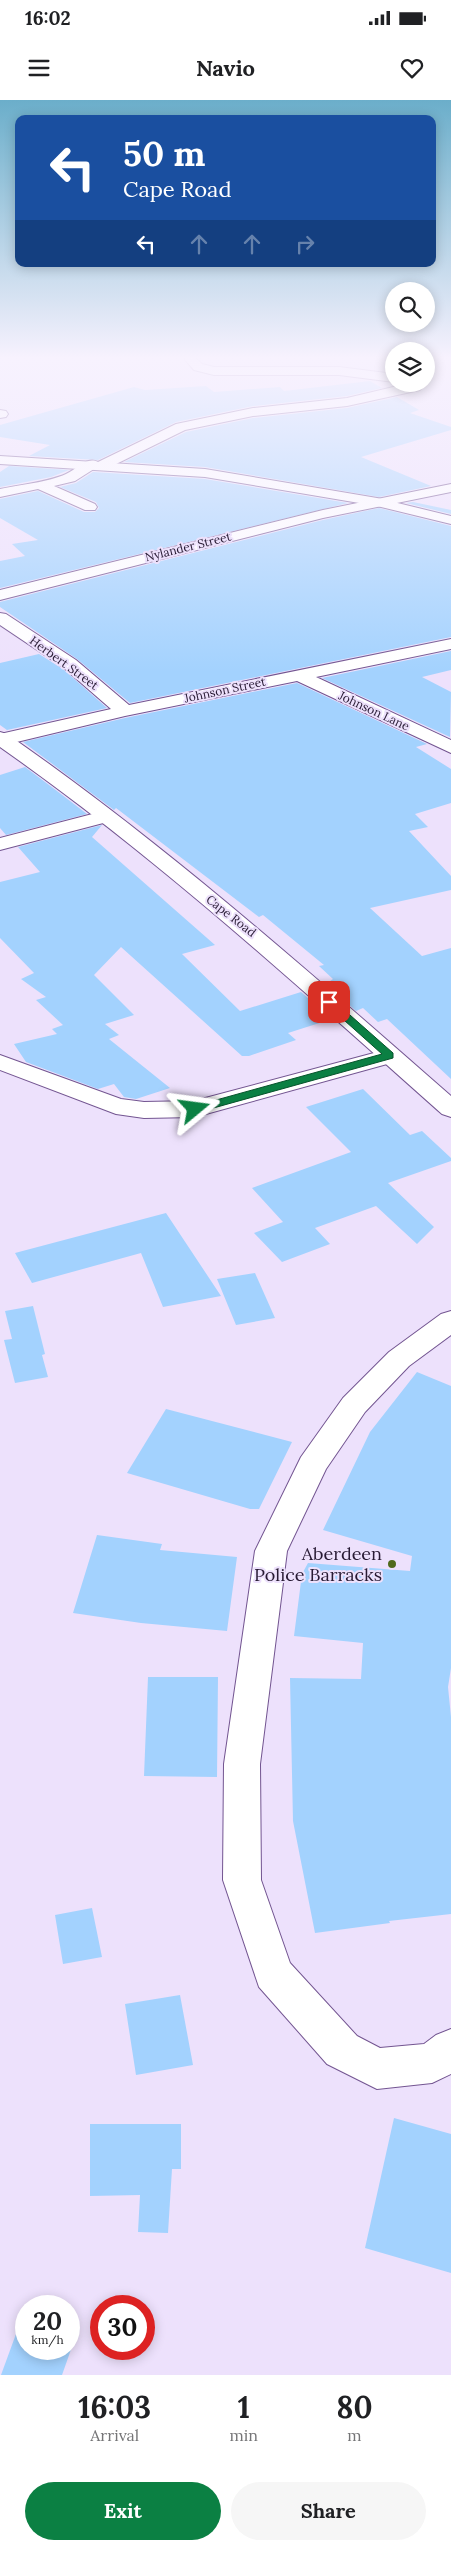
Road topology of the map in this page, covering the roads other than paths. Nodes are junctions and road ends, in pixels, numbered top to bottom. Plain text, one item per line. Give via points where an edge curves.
1 (23, 461) edge
2 (105, 461) edge
3 (97, 465) junction
4 (40, 485) junction
5 (451, 488) edge
6 (0, 494) edge
7 (377, 502) junction
8 (90, 507) dead end
9 (451, 520) edge
10 (0, 595) edge
11 (0, 618) edge
12 (451, 644) edge
13 (298, 675) junction
14 (125, 710) junction
15 (1, 739) edge
16 (451, 747) edge
17 (104, 817) junction
18 (0, 844) edge
19 (389, 1056) junction
20 (0, 1062) edge
21 (451, 1109) edge
22 (451, 1321) edge
23 (451, 2049) edge

1 - 3 street
2 - 3 street
3 - 4 street via 70,478
3 - 7 street via 213,474
4 - 6 street
4 - 8 street
5 - 7 street, Nylander Street
7 - 9 street
7 - 10 street, Nylander Street
11 - 14 street, Herbert Street via 70,664
12 - 13 street, Johnson Street
13 - 14 street, Johnson Street
13 - 16 street, Johnson Lane
14 - 15 street, Johnson Street
15 - 17 street, Cape Road via 56,776
17 - 18 street
17 - 19 street, Cape Road via 250,931
19 - 20 street via 195,1109 152,1110 116,1106
19 - 21 street, Cape Road
22 - 23 street via 399,1359 354,1405 312,1465 275,1542 271,1551 242,1764 242,1880 273,1974 342,2050 377,2069 432,2063

